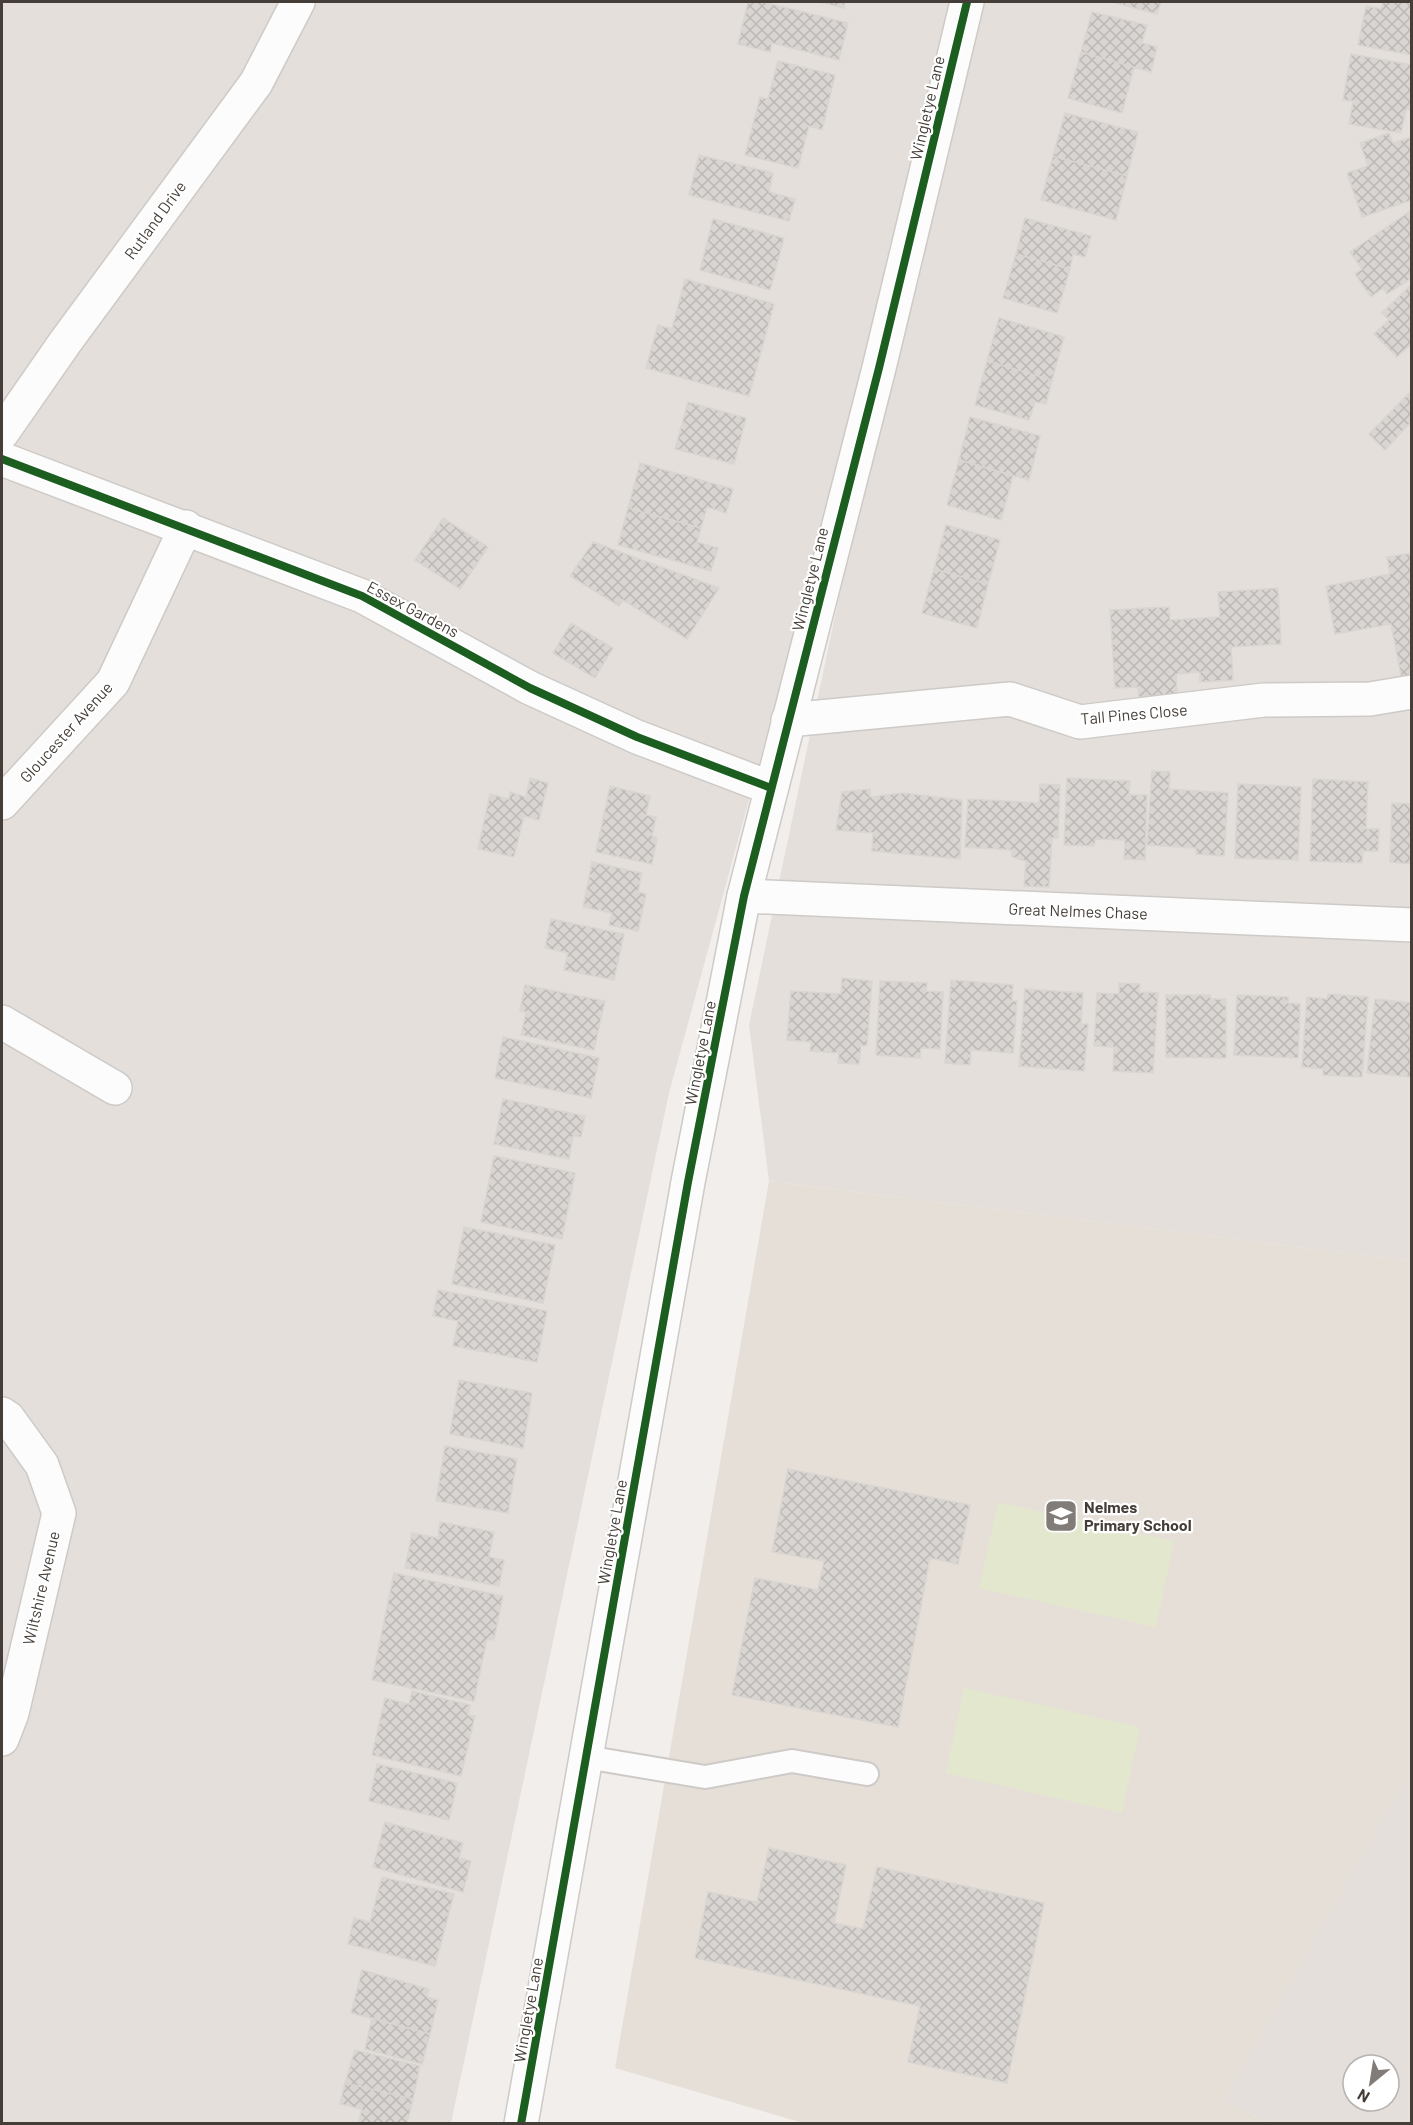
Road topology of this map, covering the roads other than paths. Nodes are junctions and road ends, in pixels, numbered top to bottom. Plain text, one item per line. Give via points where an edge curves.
1 (298, 2) edge
2 (968, 2) edge
3 (2, 433) edge
4 (2, 459) edge
5 (186, 527) junction
6 (1412, 692) edge
7 (788, 720) junction
8 (771, 788) junction
9 (2, 803) edge
10 (744, 896) junction
11 (1412, 925) edge
12 (2, 1022) edge
13 (115, 1088) dead end
14 (2, 1414) edge
15 (2, 1739) edge
16 (586, 1757) junction
17 (867, 1774) dead end
18 (521, 2124) edge

1 - 3 street, Rutland Drive via 256,83
2 - 7 street, Wingletye Lane
4 - 5 street, Essex Gardens
5 - 8 street, Essex Gardens via 362,596 530,688 637,737
5 - 9 street, Gloucester Avenue via 112,682
6 - 7 street, Tall Pines Close via 1370,699 1264,700 1080,722 1010,699
7 - 8 street, Wingletye Lane
8 - 10 street, Wingletye Lane
10 - 11 street, Great Nelmes Chase
10 - 16 street, Wingletye Lane via 688,1182
12 - 13 street
14 - 15 street, Wiltshire Avenue via 42,1465 59,1513 12,1713
16 - 17 lane via 705,1777 792,1761
16 - 18 street, Wingletye Lane

